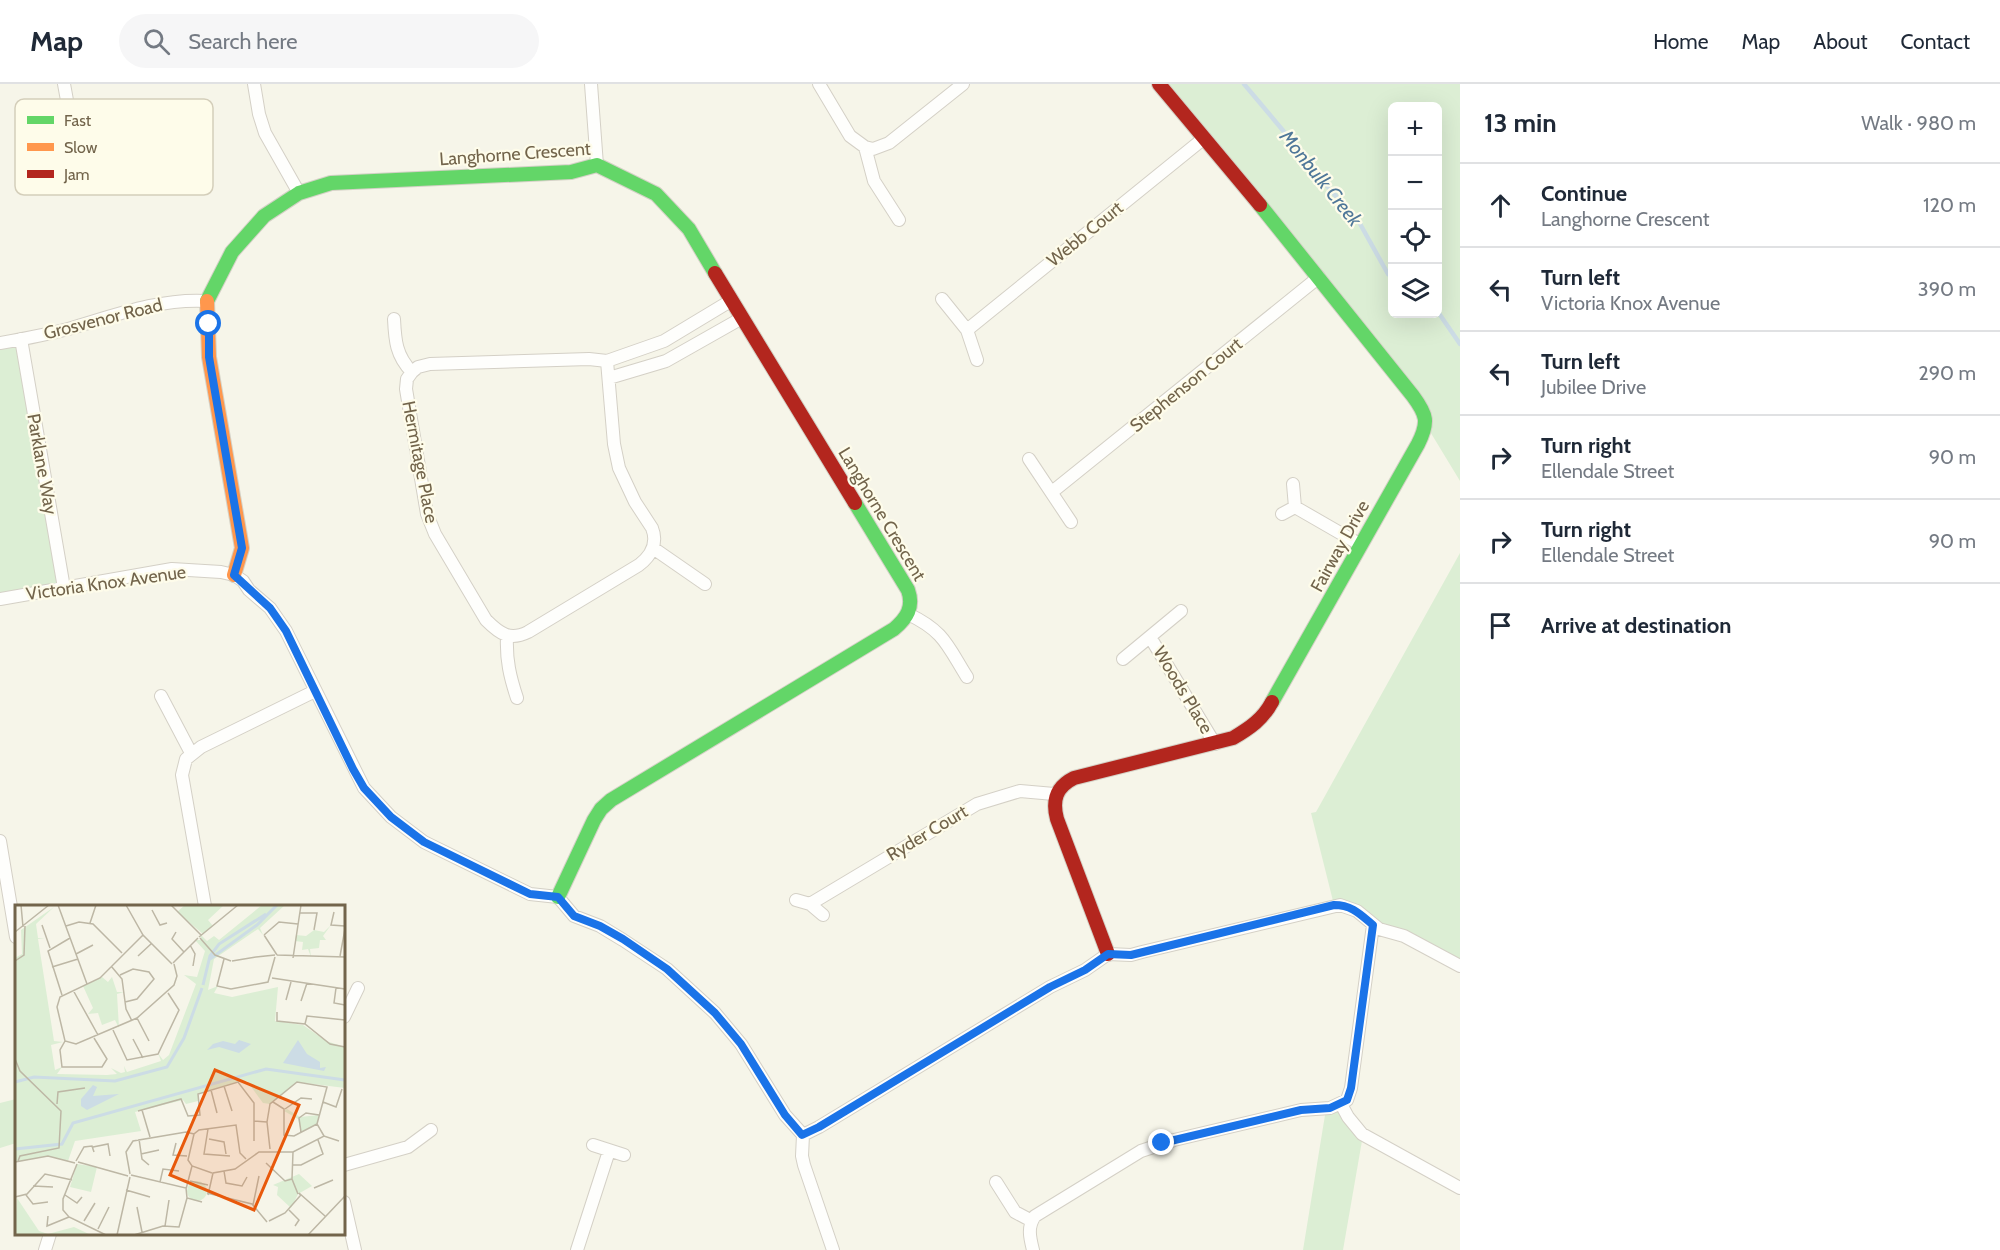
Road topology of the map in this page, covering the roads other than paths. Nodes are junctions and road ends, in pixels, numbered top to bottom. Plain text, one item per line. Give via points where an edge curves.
1 (64, 84) edge
2 (254, 84) edge
3 (591, 84) edge
4 (819, 84) edge
5 (963, 84) edge
6 (1159, 84) edge
7 (67, 99) edge
8 (1203, 139) junction
9 (865, 147) junction
10 (597, 165) junction
11 (299, 193) junction
12 (899, 220) dead end
13 (1319, 278) junction
14 (942, 299) dead end
15 (732, 300) junction
16 (207, 301) junction
17 (742, 318) junction
18 (394, 319) dead end
19 (967, 330) junction
20 (21, 339) junction
21 (0, 343) edge
22 (977, 360) dead end
23 (607, 361) junction
24 (411, 372) junction
25 (609, 378) junction
26 (1029, 459) dead end
27 (1293, 484) dead end
28 (1052, 492) junction
29 (1295, 507) junction
30 (1282, 514) dead end
31 (1071, 522) dead end
32 (1360, 545) junction
33 (653, 548) junction
34 (234, 575) junction
35 (705, 584) dead end
36 (64, 588) junction
37 (0, 599) edge
38 (1181, 611) dead end
39 (908, 614) junction
40 (507, 637) junction
41 (1150, 637) junction
42 (1123, 659) dead end
43 (968, 676) dead end
44 (315, 691) junction
45 (160, 696) dead end
46 (517, 698) dead end
47 (1215, 744) junction
48 (191, 753) junction
49 (1054, 794) junction
50 (0, 841) edge
51 (558, 897) junction
52 (796, 900) dead end
53 (810, 904) junction
54 (205, 905) edge
55 (823, 915) dead end
56 (1373, 925) junction
57 (15, 931) edge
58 (1108, 954) junction
59 (1460, 966) edge
60 (358, 988) dead end
61 (347, 1000) edge
62 (1341, 1104) junction
63 (431, 1130) dead end
64 (802, 1135) junction
65 (593, 1145) dead end
66 (609, 1151) junction
67 (624, 1155) dead end
68 (345, 1165) edge
69 (996, 1182) dead end
70 (1460, 1188) edge
71 (345, 1206) edge
72 (1032, 1221) junction
73 (49, 1235) edge
74 (45, 1250) edge
75 (355, 1250) edge
76 (578, 1250) edge
77 (833, 1250) edge
78 (1033, 1250) edge

1 - 7 street
2 - 11 street via 265,133
3 - 10 street
4 - 9 street via 850,136
5 - 9 street via 889,143 880,148
6 - 8 street, Fairway Drive
8 - 13 street, Fairway Drive
8 - 19 street, Webb Court
9 - 12 street via 874,181
10 - 11 street, Langhorne Crescent via 571,172 349,181
10 - 15 street, Langhorne Crescent via 667,203 689,230
11 - 16 street, Langhorne Crescent via 275,207 250,230 232,252
13 - 28 street, Stephenson Court
13 - 32 street, Fairway Drive via 1426,416 1424,432
14 - 19 street
15 - 17 street, Langhorne Crescent
15 - 23 street via 671,338
16 - 20 street, Grosvenor Road via 139,308
16 - 34 street, Langhorne Crescent via 209,357 242,548
17 - 25 street via 666,361
17 - 39 street, Langhorne Crescent via 908,590
18 - 24 street via 396,347
19 - 22 street
20 - 21 street, Grosvenor Road
20 - 36 street, Parklane Way
23 - 24 street via 430,364
23 - 25 street
24 - 40 street, Hermitage Place via 407,400 430,525 486,620
25 - 33 street via 618,462 635,502 652,528
26 - 28 street
27 - 29 street
28 - 31 street
29 - 30 street
29 - 32 street
32 - 47 street, Fairway Drive via 1265,716 1241,735
33 - 35 street
33 - 40 street via 639,565 528,632
34 - 36 street, Victoria Knox Avenue via 172,570
34 - 44 street via 278,619
36 - 37 street, Victoria Knox Avenue
38 - 41 street, Woods Place
39 - 43 street via 940,634
39 - 51 street via 894,629 611,800 594,820
40 - 46 street via 508,672
41 - 42 street, Woods Place
41 - 47 street, Woods Place
44 - 48 street
44 - 51 street via 364,788 406,830 530,894
45 - 48 street
47 - 49 street, Fairway Drive via 1074,778
48 - 54 street via 182,775
49 - 53 street, Ryder Court via 1020,790 977,804
49 - 58 street via 1057,819
50 - 57 street
51 - 64 street via 574,916 623,939 667,969 715,1013 741,1044
52 - 53 street
53 - 55 street
56 - 58 street via 1357,911 1334,905 1131,955
56 - 59 street via 1404,936
56 - 62 street via 1351,1088
58 - 64 street
60 - 61 street
62 - 70 street via 1362,1134
62 - 72 street via 1301,1110 1152,1147 1040,1212
63 - 68 street via 408,1147
64 - 77 street via 804,1165
65 - 66 street
66 - 67 street
66 - 76 street
69 - 72 street via 1015,1212
71 - 75 street
72 - 78 street
73 - 74 street

